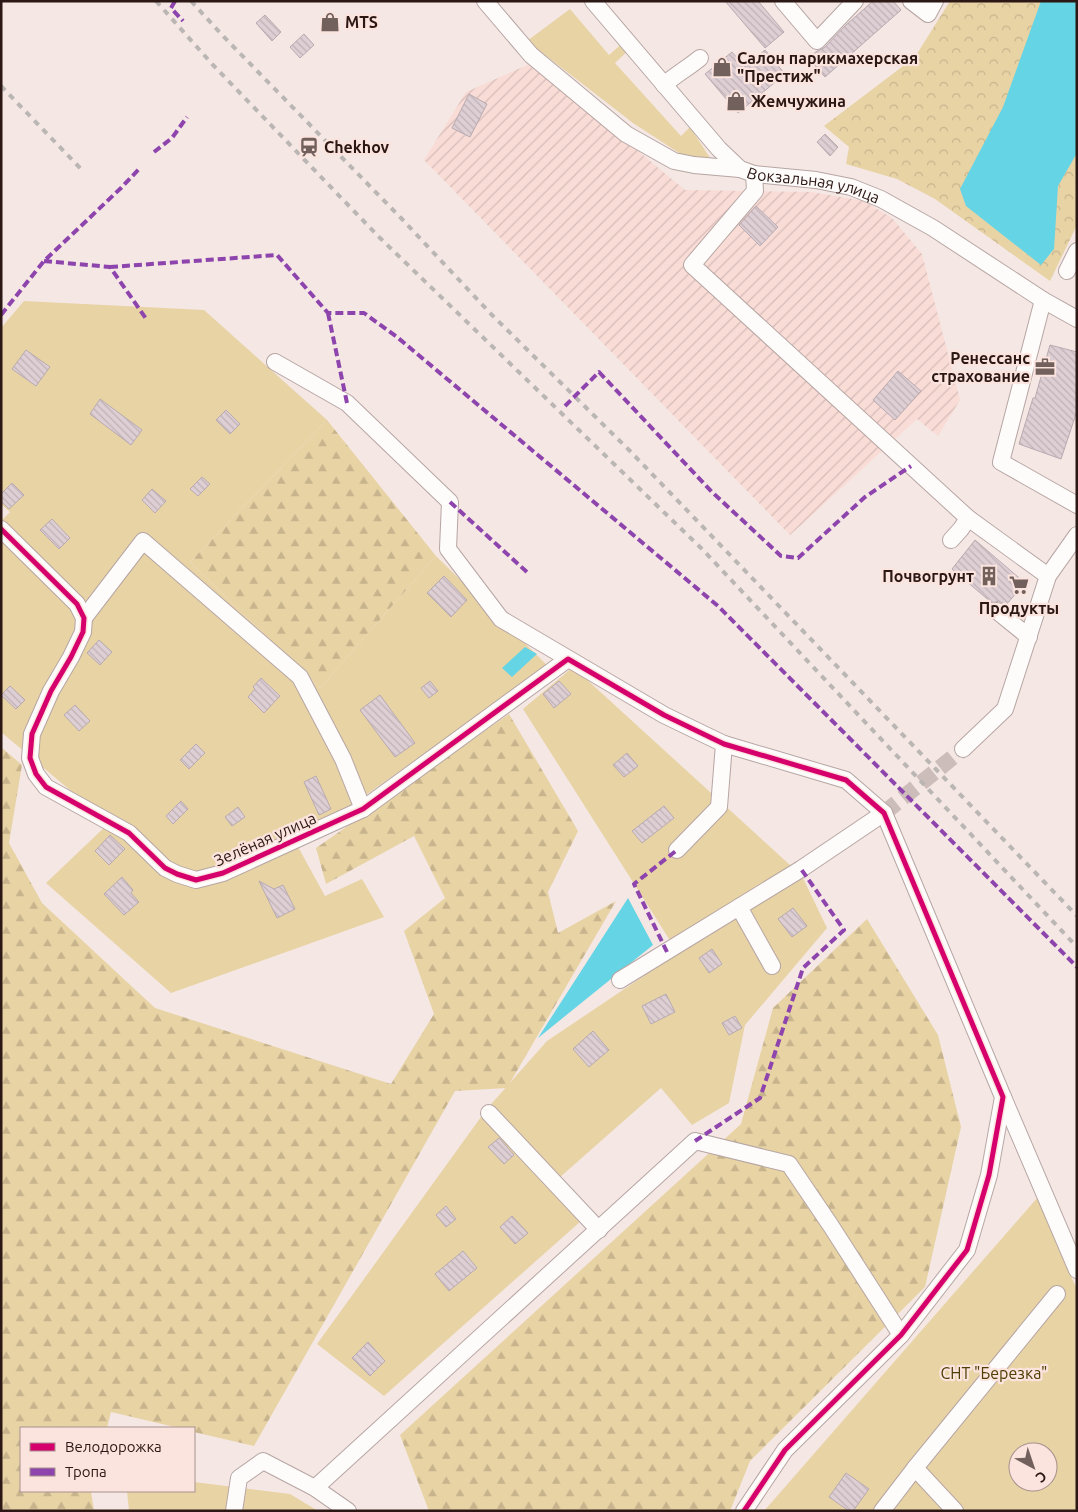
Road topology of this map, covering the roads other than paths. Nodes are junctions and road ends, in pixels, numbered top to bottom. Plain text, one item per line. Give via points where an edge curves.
1 (484, 1) edge
2 (593, 1) edge
3 (783, 1) edge
4 (855, 1) edge
5 (911, 1) edge
6 (931, 7) edge
7 (700, 58) dead end
8 (664, 84) junction
9 (747, 171) junction
10 (1077, 251) edge
11 (1067, 271) dead end
12 (1043, 300) junction
13 (1077, 318) edge
14 (275, 362) dead end
15 (1077, 505) edge
16 (968, 518) junction
17 (1, 529) edge
18 (1077, 535) edge
19 (951, 540) dead end
20 (1048, 576) junction
21 (997, 611) dead end
22 (84, 618) junction
23 (1029, 637) junction
24 (568, 658) junction
25 (724, 744) junction
26 (963, 749) tunnel mouth
27 (363, 809) junction
28 (884, 813) junction
29 (677, 850) dead end
30 (739, 907) junction
31 (772, 966) dead end
32 (620, 980) dead end
33 (1003, 1097) junction
34 (489, 1113) dead end
35 (599, 1230) junction
36 (1077, 1270) edge
37 (1057, 1294) dead end
38 (901, 1336) junction
39 (915, 1468) junction
40 (315, 1488) junction
41 (234, 1511) edge
42 (348, 1511) edge
43 (744, 1511) edge
44 (882, 1511) edge
45 (955, 1511) edge

1 - 9 street via 531,55 626,134 674,161
2 - 8 street, Вокзальная улица
3 - 4 street via 817,41
5 - 6 street
7 - 8 street
8 - 9 street, Вокзальная улица via 719,149
9 - 12 street, Вокзальная улица via 851,187 880,199 933,228
9 - 16 street via 755,191 692,265
10 - 11 street
12 - 13 street, Вокзальная улица
12 - 15 street via 1001,462
14 - 24 street via 347,403 450,502 448,549 501,619
16 - 19 street
16 - 20 street
17 - 22 street via 77,604
18 - 20 street
20 - 23 street
21 - 23 street
22 - 27 street, Зелёная улица via 143,541 300,677 343,759
22 - 27 street, Зелёная улица via 83,632 32,734 30,758 46,787 129,833 165,868 196,880 223,873
23 - 26 street via 1005,709
24 - 25 street via 664,715
24 - 27 street, Зелёная улица
25 - 28 street via 846,780
25 - 29 street via 719,807
28 - 30 street
28 - 33 street
30 - 31 street
30 - 32 street
33 - 36 street
33 - 38 street via 989,1175 967,1250
34 - 35 street
35 - 38 street via 695,1141 790,1164
35 - 40 street
37 - 39 street
38 - 43 street via 786,1450
39 - 44 street
39 - 45 street
40 - 41 street via 263,1461 239,1478
40 - 42 street

